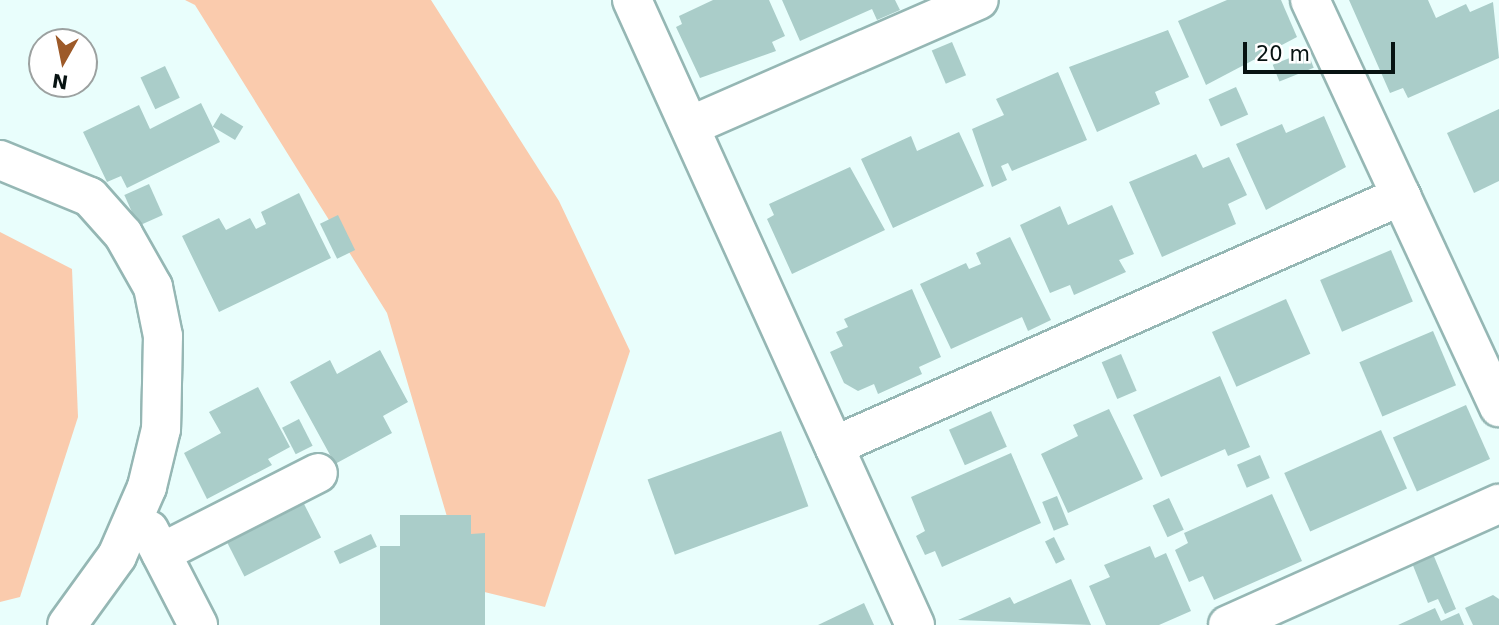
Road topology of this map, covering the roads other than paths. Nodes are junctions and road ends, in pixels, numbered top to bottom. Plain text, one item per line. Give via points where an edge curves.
1 (632, 0) edge
2 (979, 0) edge
3 (1310, 0) edge
4 (690, 126) junction
5 (0, 160) edge
6 (1401, 196) junction
7 (1499, 407) edge
8 (834, 446) junction
9 (318, 473) dead end
10 (1499, 504) edge
11 (138, 510) junction
12 (161, 553) junction
13 (67, 625) edge
14 (198, 625) edge
15 (915, 625) edge
16 (1228, 625) edge

1 - 4 street
2 - 4 street
3 - 6 street
4 - 8 street
5 - 11 street via 90,197 123,234 153,287 166,380 161,429
6 - 7 street
6 - 8 street
8 - 15 street
9 - 12 street
10 - 16 street
11 - 12 street
11 - 13 street via 117,556
12 - 14 street

